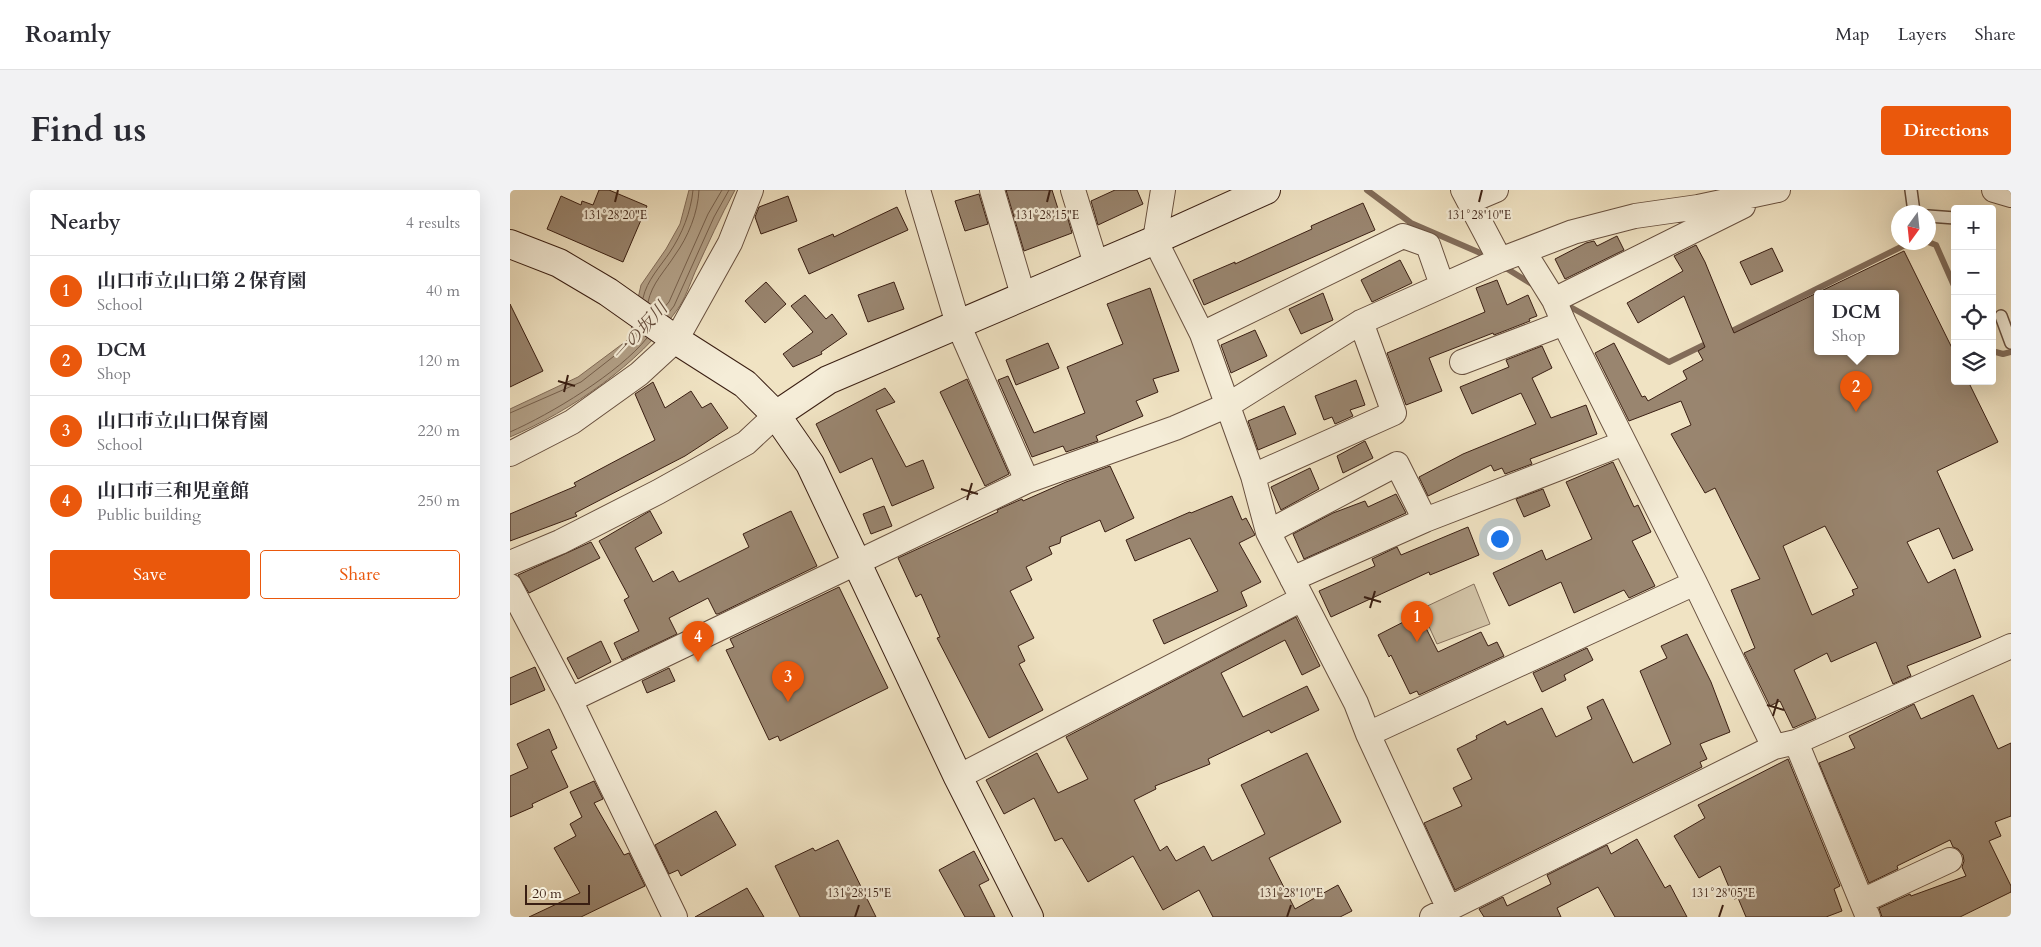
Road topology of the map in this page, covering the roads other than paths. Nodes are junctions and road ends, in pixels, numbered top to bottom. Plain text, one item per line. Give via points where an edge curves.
1 (752, 190) edge
2 (918, 190) edge
3 (992, 190) edge
4 (1073, 190) edge
5 (1163, 190) edge
6 (1266, 190) edge
7 (1496, 190) edge
8 (1776, 190) edge
9 (1911, 190) edge
10 (1994, 190) edge
11 (1466, 196) edge
12 (2011, 196) edge
13 (1694, 198) edge
14 (1913, 205) edge
15 (1936, 217) edge
16 (1951, 218) edge
17 (1155, 240) junction
18 (510, 244) edge
19 (1524, 252) junction
20 (1500, 260) junction
21 (1096, 264) junction
22 (1442, 285) junction
23 (1023, 295) junction
24 (1554, 300) junction
25 (2002, 316) dead end
26 (1361, 322) junction
27 (958, 324) junction
28 (1564, 324) junction
29 (1202, 334) junction
30 (673, 338) junction
31 (2011, 343) edge
32 (1462, 362) dead end
33 (1228, 405) junction
34 (776, 415) junction
35 (1624, 443) junction
36 (510, 454) edge
37 (1253, 476) junction
38 (1027, 481) junction
39 (1425, 520) junction
40 (1268, 532) junction
41 (857, 562) junction
42 (510, 563) edge
43 (1695, 583) junction
44 (510, 586) edge
45 (1297, 589) junction
46 (2011, 646) edge
47 (570, 700) junction
48 (1368, 734) junction
49 (1785, 744) junction
50 (958, 777) junction
51 (1950, 860) dead end
52 (1865, 909) edge
53 (1441, 913) edge
54 (675, 917) edge
55 (1029, 917) edge

1 - 30 street via 730,243
2 - 27 street
3 - 23 street
4 - 21 street
5 - 17 street
6 - 17 street
7 - 11 street
8 - 13 street
8 - 24 street
9 - 14 lane
10 - 12 street
11 - 20 street
13 - 19 street via 1573,232
15 - 16 lane
17 - 21 street
17 - 29 street
18 - 30 street via 559,263 608,292
19 - 20 street
19 - 24 street
20 - 22 street
21 - 23 street
22 - 26 street
22 - 29 street via 1428,246 1403,236
23 - 27 street
24 - 28 street
25 - 31 lane
26 - 33 street
26 - 37 street via 1394,413
27 - 34 street via 828,380
27 - 38 street
28 - 32 street
28 - 35 street
29 - 33 street
30 - 34 street via 745,384
30 - 36 street via 638,374 572,422
33 - 37 street
33 - 38 street via 1175,428
34 - 41 street via 810,464
34 - 42 street via 746,443 560,542
35 - 39 street
35 - 43 street
37 - 40 street
38 - 41 street
39 - 40 street via 1397,464
39 - 45 street
40 - 45 street
41 - 47 street
41 - 50 street
43 - 48 street
43 - 49 street
44 - 47 street
45 - 48 street
45 - 50 street
46 - 49 street
47 - 54 street
48 - 53 street
49 - 52 street
49 - 53 street
50 - 55 street
51 - 52 street

